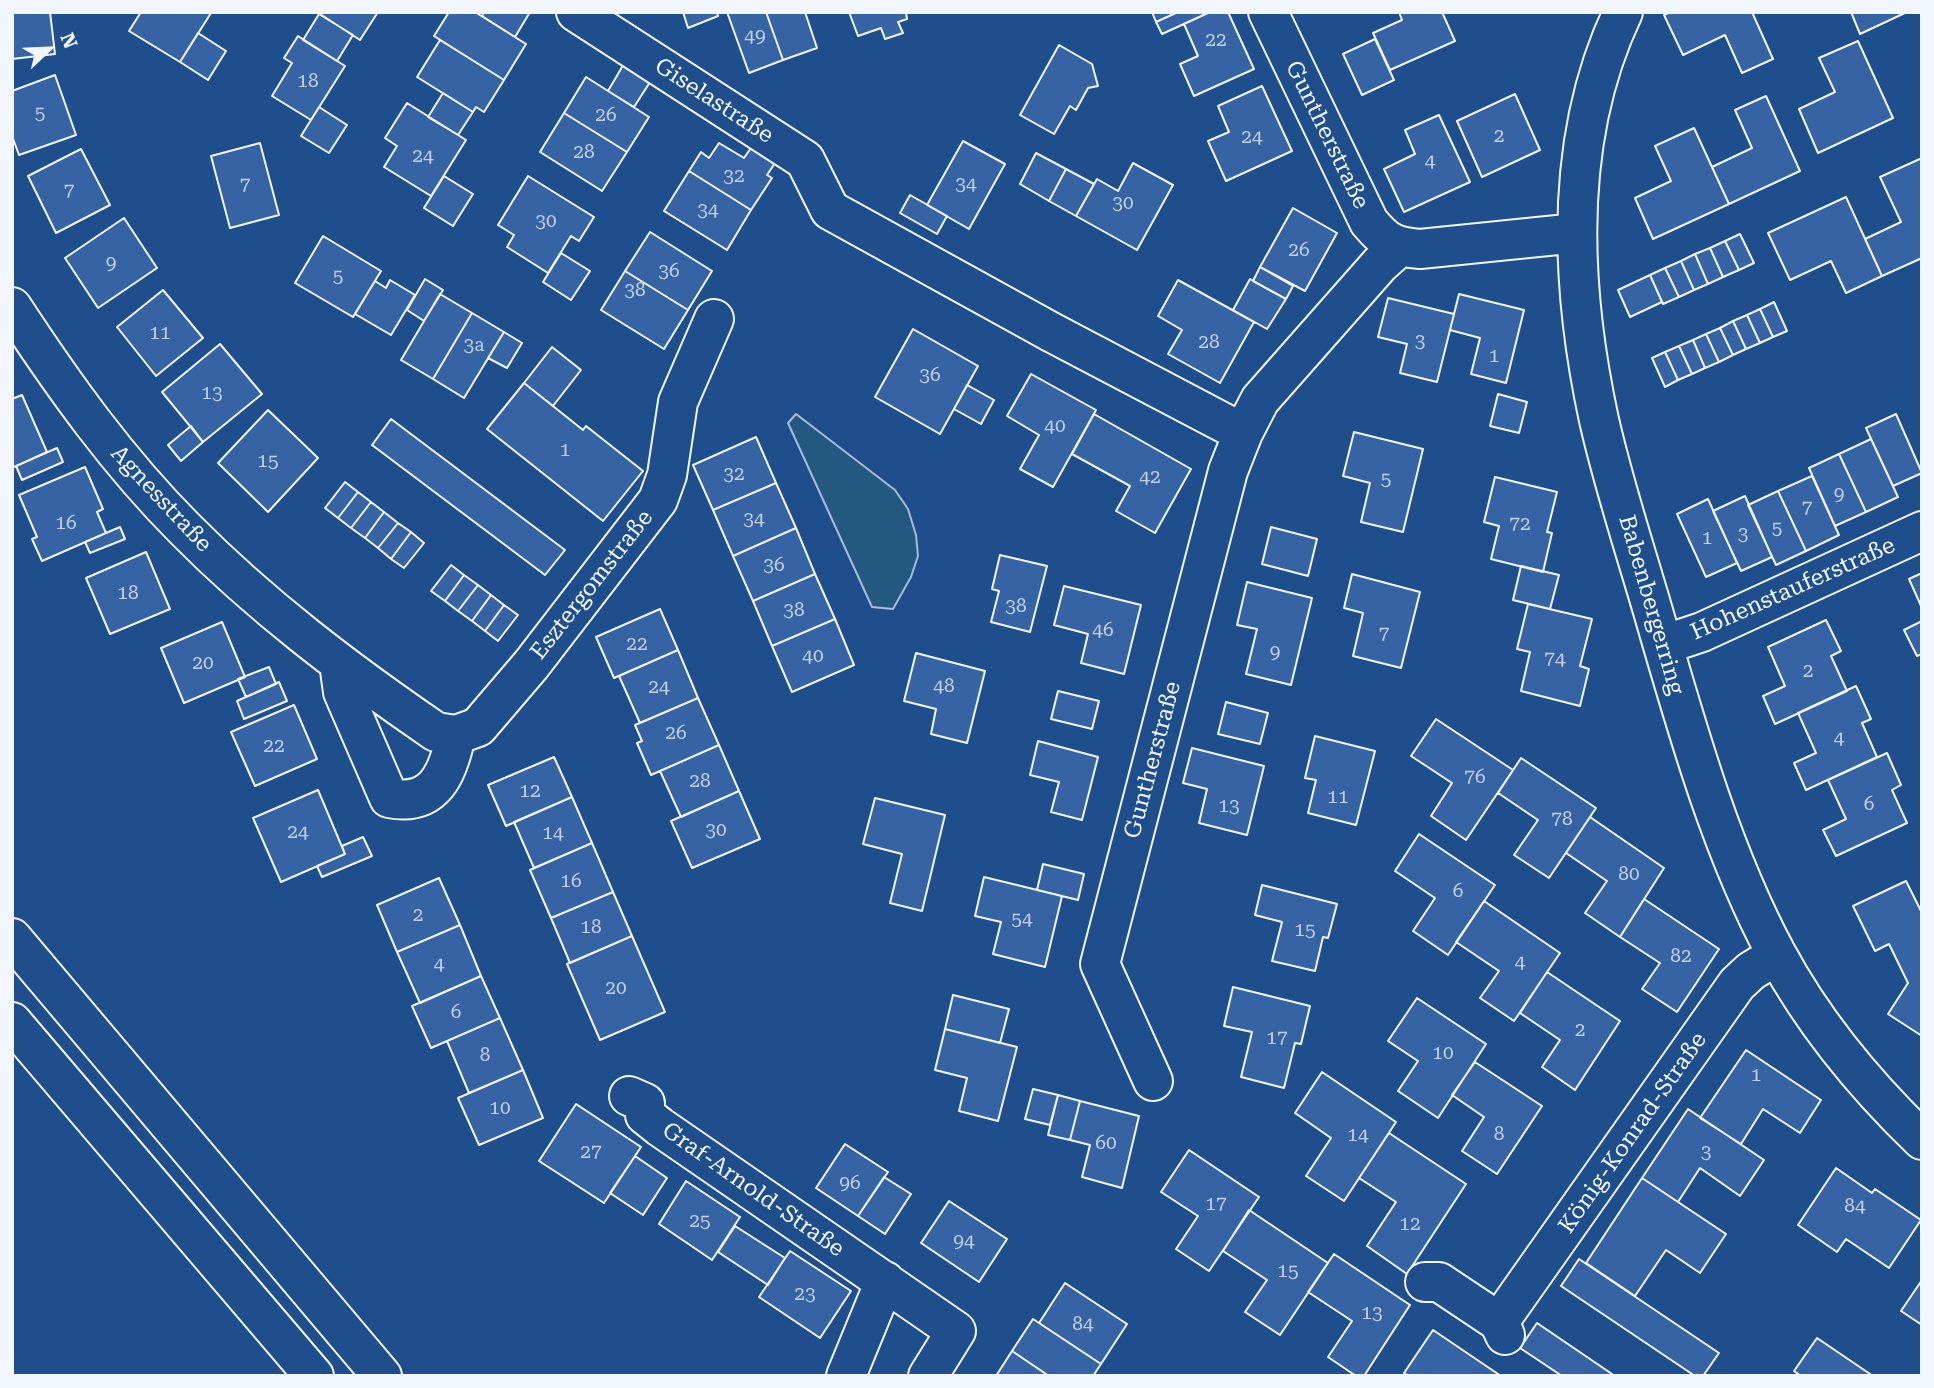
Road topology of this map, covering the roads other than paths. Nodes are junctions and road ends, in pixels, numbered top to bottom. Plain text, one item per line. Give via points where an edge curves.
1 (576, 12) edge
2 (1268, 12) edge
3 (1623, 12) edge
4 (1577, 233) junction
5 (1398, 248) junction
6 (12, 307) edge
7 (714, 319) dead end
8 (1243, 433) junction
9 (1922, 531) edge
10 (1663, 645) junction
11 (340, 663) junction
12 (456, 735) junction
13 (12, 938) edge
14 (1777, 955) junction
15 (12, 1022) edge
16 (1153, 1081) dead end
17 (629, 1096) dead end
18 (1922, 1140) edge
19 (885, 1281) junction
20 (1425, 1282) dead end
21 (314, 1376) edge
22 (382, 1376) edge
23 (846, 1376) edge
24 (928, 1376) edge

1 - 8 street, Giselastraße via 805,160 830,209
2 - 5 street, Guntherstraße via 1369,222
3 - 4 street, Babenbergerring via 1591,100 1580,171
4 - 5 street
4 - 10 street, Babenbergerring via 1588,363 1599,422
5 - 8 street, Guntherstraße via 1260,400
6 - 11 street, Agnesstraße via 97,428 184,528 259,599
7 - 12 street, Esztergomstraße via 678,402 667,475 658,500 478,727
8 - 16 street, Guntherstraße via 1228,471 1100,964
9 - 10 street, Hohenstauferstraße via 1702,632
10 - 14 street, Babenbergerring via 1744,888
11 - 12 street, Agnesstraße via 436,732
11 - 12 street via 343,692 389,798 404,801 436,786 449,765
13 - 22 street
14 - 18 street, Babenbergerring via 1842,1052
14 - 20 street, König-Konrad-Straße via 1737,984 1502,1329 1439,1282
15 - 21 street
17 - 19 street, Graf-Arnold-Straße via 645,1103 645,1115 660,1127
19 - 23 street
19 - 24 street, Graf-Arnold-Straße via 956,1331

